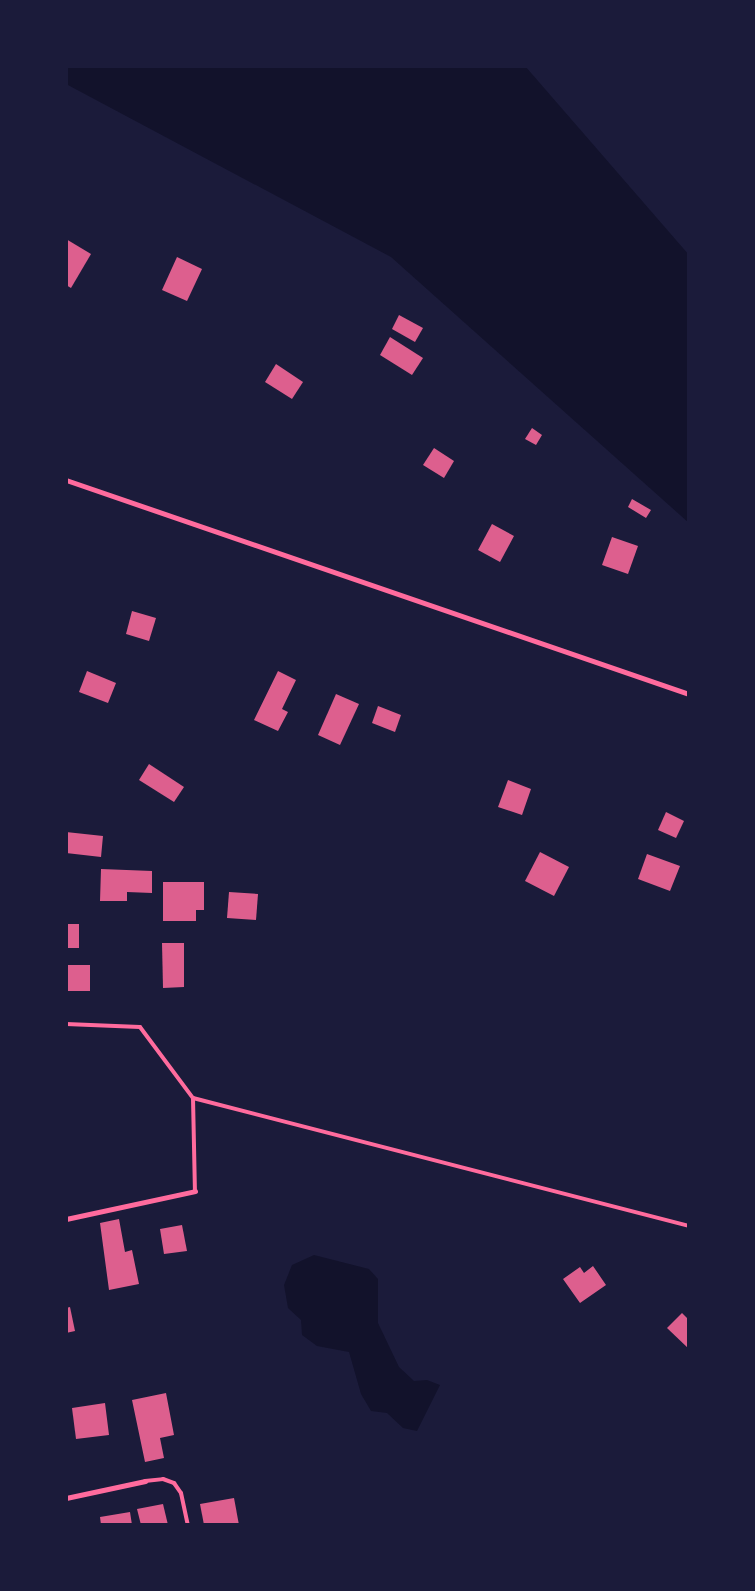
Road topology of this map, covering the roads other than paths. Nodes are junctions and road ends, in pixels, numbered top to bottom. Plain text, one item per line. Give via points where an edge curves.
1 (66, 480) edge
2 (689, 694) edge
3 (66, 1024) edge
4 (193, 1098) junction
5 (195, 1191) joint
6 (66, 1219) edge
7 (689, 1226) edge
8 (145, 1481) joint
9 (66, 1498) edge
10 (188, 1525) edge

1 - 2 street
3 - 4 lane via 140,1027
4 - 5 lane
4 - 7 lane
5 - 6 street
8 - 9 street
8 - 10 lane via 163,1479 174,1483 181,1493

